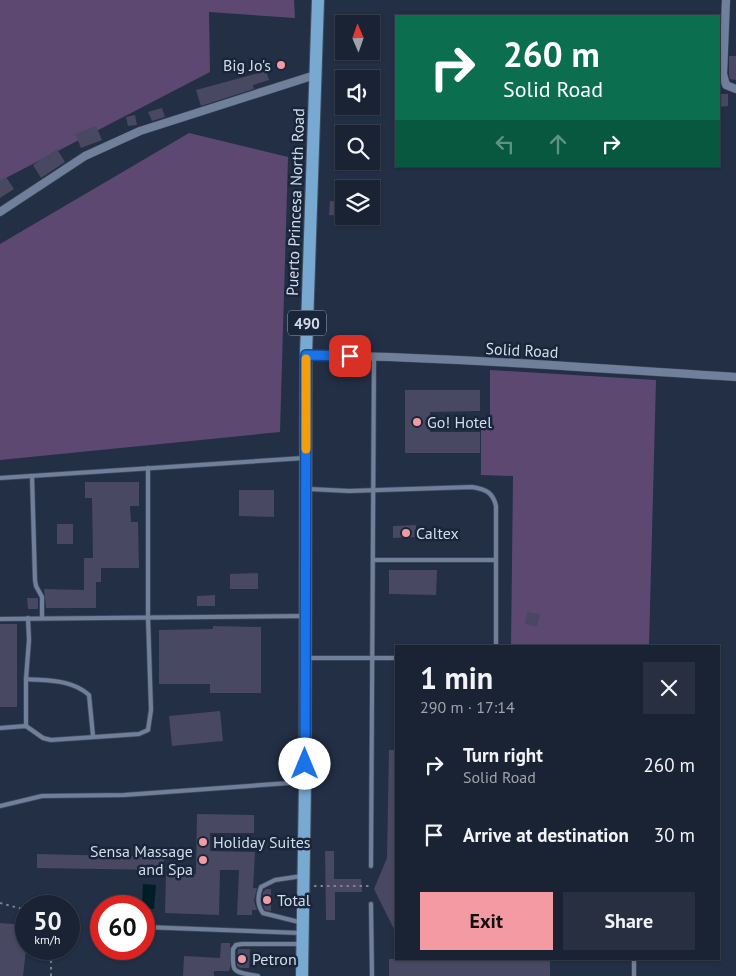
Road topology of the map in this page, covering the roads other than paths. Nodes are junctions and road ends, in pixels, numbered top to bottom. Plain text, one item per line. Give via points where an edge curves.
1 (318, 0) edge
2 (726, 0) edge
3 (315, 75) junction
4 (736, 89) edge
5 (0, 212) edge
6 (306, 355) junction
7 (374, 357) junction
8 (736, 377) edge
9 (306, 457) junction
10 (148, 468) junction
11 (32, 476) junction
12 (0, 478) edge
13 (305, 489) junction
14 (374, 490) junction
15 (374, 560) junction
16 (495, 560) junction
17 (305, 616) junction
18 (148, 617) junction
19 (28, 618) junction
20 (42, 618) junction
21 (0, 619) edge
22 (496, 645) edge
23 (305, 658) junction
24 (373, 658) junction
25 (395, 658) edge
26 (26, 679) junction
27 (26, 726) junction
28 (0, 728) edge
29 (93, 736) junction
30 (305, 782) junction
31 (0, 806) edge
32 (371, 866) dead end
33 (304, 881) junction
34 (371, 904) dead end
35 (155, 927) edge
36 (303, 933) junction
37 (634, 960) edge
38 (258, 976) edge
39 (302, 976) edge
40 (372, 976) edge
41 (634, 976) edge

1 - 3 main road, Puerto Princesa North Road / 490
2 - 4 street via 723,74 726,85
3 - 5 street via 125,137 85,156
3 - 6 main road, Puerto Princesa North Road / 490
6 - 7 street, Solid Road
6 - 9 main road, Puerto Princesa North Road / 490
7 - 8 street, Solid Road
7 - 14 lane
9 - 10 lane
9 - 13 main road, Puerto Princesa North Road / 490
10 - 11 lane
10 - 18 lane
11 - 12 lane
11 - 20 lane via 35,580 42,597
13 - 14 lane
13 - 17 main road, Puerto Princesa North Road / 490
14 - 15 lane
14 - 16 lane via 483,488 495,498
15 - 16 lane
15 - 24 lane
16 - 22 lane
17 - 18 lane
17 - 23 main road, Puerto Princesa North Road / 490
18 - 20 lane
18 - 29 lane via 152,710 148,730 139,734
19 - 20 lane
19 - 21 lane
19 - 26 lane
23 - 24 lane
23 - 30 main road, Puerto Princesa North Road / 490
24 - 25 lane
24 - 32 lane
26 - 27 lane
26 - 29 lane via 68,682 82,688 89,696
27 - 28 lane
27 - 29 lane via 46,740
30 - 31 lane via 124,795 42,796
30 - 33 main road, Puerto Princesa North Road / 490
33 - 36 main road, Puerto Princesa North Road / 490
33 - 36 lane via 275,880 261,887 258,902 263,913
34 - 40 lane
35 - 36 lane
36 - 38 lane via 236,945 233,948 234,970
36 - 39 main road, Puerto Princesa North Road / 490
37 - 41 lane

